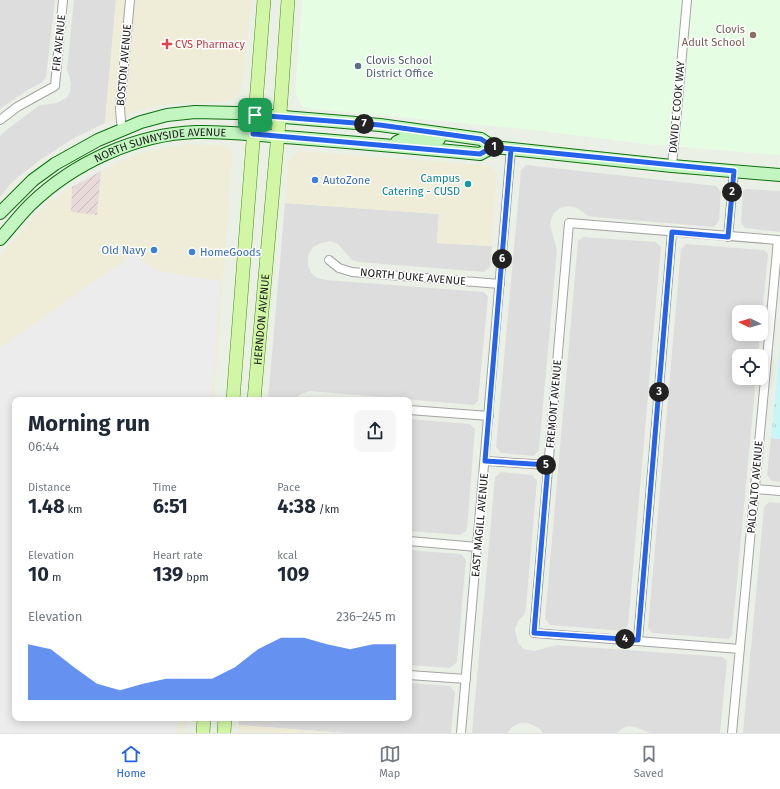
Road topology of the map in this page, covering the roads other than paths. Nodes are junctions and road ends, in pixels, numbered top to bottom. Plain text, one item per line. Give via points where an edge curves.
1 (63, 0) edge
2 (130, 0) edge
3 (264, 0) edge
4 (288, 0) edge
5 (687, 0) edge
6 (255, 115) junction
7 (279, 117) junction
8 (0, 120) edge
9 (123, 129) junction
10 (253, 134) junction
11 (452, 136) junction
12 (277, 137) junction
13 (396, 146) junction
14 (493, 147) junction
15 (511, 149) junction
16 (672, 166) junction
17 (734, 171) junction
18 (780, 175) edge
19 (30, 205) junction
20 (0, 213) edge
21 (0, 220) edge
22 (0, 223) edge
23 (672, 232) junction
24 (728, 237) junction
25 (0, 239) edge
26 (329, 260) dead end
27 (500, 284) junction
28 (236, 362) junction
29 (233, 397) edge
30 (241, 397) edge
31 (254, 397) edge
32 (412, 410) edge
33 (489, 416) junction
34 (485, 461) junction
35 (548, 465) junction
36 (755, 489) junction
37 (780, 492) edge
38 (412, 541) edge
39 (477, 547) junction
40 (638, 640) junction
41 (740, 649) junction
42 (412, 674) edge
43 (466, 679) junction
44 (204, 721) edge
45 (225, 721) edge
46 (203, 733) edge
47 (224, 733) edge
48 (461, 733) edge
49 (732, 733) edge

1 - 8 street, FIR AVENUE via 55,86 17,106
2 - 9 street, BOSTON AVENUE via 120,108
3 - 6 main road, HERNDON AVENUE
4 - 7 main road, HERNDON AVENUE
5 - 16 street, DAVID E COOK WAY
6 - 7 main road, NORTH SUNNYSIDE AVENUE
6 - 9 main road, NORTH SUNNYSIDE AVENUE via 184,113 152,118
6 - 10 main road, HERNDON AVENUE
7 - 11 main road, NORTH SUNNYSIDE AVENUE via 380,125
7 - 12 main road, HERNDON AVENUE
9 - 19 main road via 119,138 112,143 78,160 50,179
9 - 20 main road, NORTH SUNNYSIDE AVENUE via 55,164 33,180
10 - 12 main road, NORTH SUNNYSIDE AVENUE
10 - 19 main road, NORTH SUNNYSIDE AVENUE via 194,132 136,143 107,154 71,173
10 - 28 main road, HERNDON AVENUE
11 - 13 main road via 430,141 406,138 397,142
11 - 14 main road, NORTH SUNNYSIDE AVENUE via 481,139
12 - 13 main road, NORTH SUNNYSIDE AVENUE
12 - 31 main road, HERNDON AVENUE
13 - 14 main road, NORTH SUNNYSIDE AVENUE via 480,154
14 - 15 main road, NORTH SUNNYSIDE AVENUE
15 - 16 main road, NORTH SUNNYSIDE AVENUE
15 - 27 street, EAST MAGILL AVENUE
16 - 17 main road, NORTH SUNNYSIDE AVENUE
17 - 18 main road, NORTH SUNNYSIDE AVENUE
17 - 24 street
19 - 25 main road, NORTH SUNNYSIDE AVENUE
21 - 22 main road
23 - 24 street
23 - 35 street, FREMONT AVENUE via 569,223
23 - 40 street
24 - 36 street, PALO ALTO AVENUE via 778,240
26 - 27 street, NORTH DUKE AVENUE via 339,268 352,272
27 - 33 street, EAST MAGILL AVENUE
28 - 29 main road, HERNDON AVENUE
28 - 30 main road
32 - 33 street
33 - 34 street, EAST MAGILL AVENUE
34 - 35 street
34 - 39 street, EAST MAGILL AVENUE
35 - 40 street, FREMONT AVENUE via 534,633
36 - 37 street
36 - 41 street, PALO ALTO AVENUE
38 - 39 street
39 - 43 street, EAST MAGILL AVENUE
40 - 41 street
41 - 49 street, PALO ALTO AVENUE
42 - 43 street
43 - 48 street, EAST MAGILL AVENUE
44 - 46 main road
45 - 47 main road

